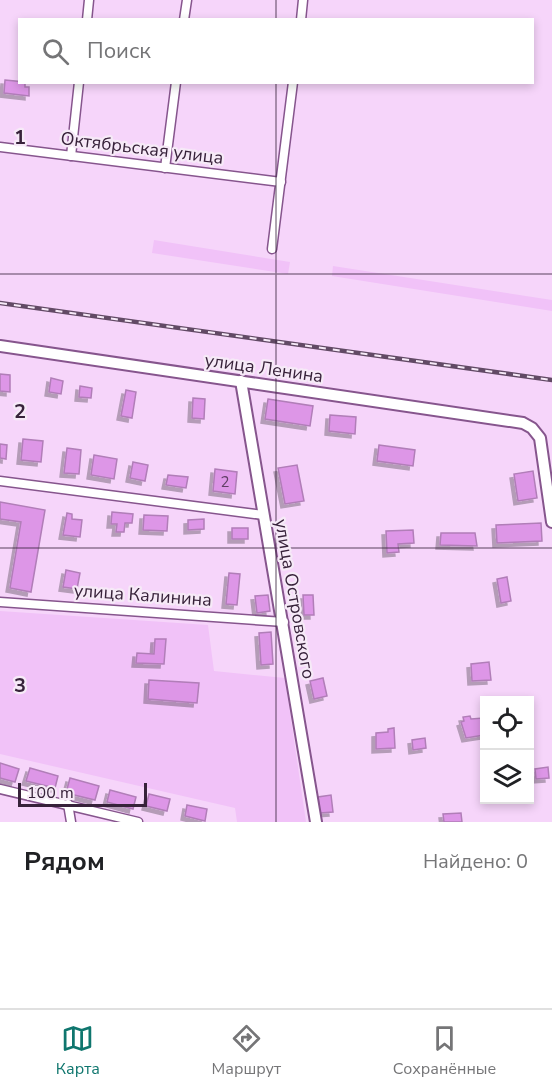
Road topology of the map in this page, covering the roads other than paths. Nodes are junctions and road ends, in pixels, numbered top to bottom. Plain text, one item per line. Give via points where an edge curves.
1 (89, 0) edge
2 (187, 0) edge
3 (303, 0) edge
4 (87, 18) edge
5 (184, 18) edge
6 (301, 18) edge
7 (79, 84) edge
8 (176, 84) edge
9 (293, 84) edge
10 (0, 147) edge
11 (70, 156) junction
12 (165, 168) junction
13 (281, 182) junction
14 (272, 249) dead end
15 (0, 346) edge
16 (241, 381) junction
17 (0, 481) edge
18 (263, 515) junction
19 (552, 522) edge
20 (0, 602) edge
21 (284, 621) junction
22 (0, 789) edge
23 (68, 804) junction
24 (71, 822) edge
25 (138, 822) edge
26 (316, 822) edge

1 - 4 street
2 - 5 street
3 - 6 street
7 - 11 street
8 - 12 street
9 - 13 street
10 - 11 street, Октябрьская улица
11 - 12 street, Октябрьская улица
12 - 13 street, Октябрьская улица
13 - 14 street
15 - 16 street, улица Ленина
16 - 18 street, улица Островского
16 - 19 street, улица Ленина via 523,423 540,438
17 - 18 street
18 - 21 street, улица Островского
20 - 21 street, улица Калинина
21 - 26 street, улица Островского
22 - 23 street
23 - 24 street
23 - 25 street

